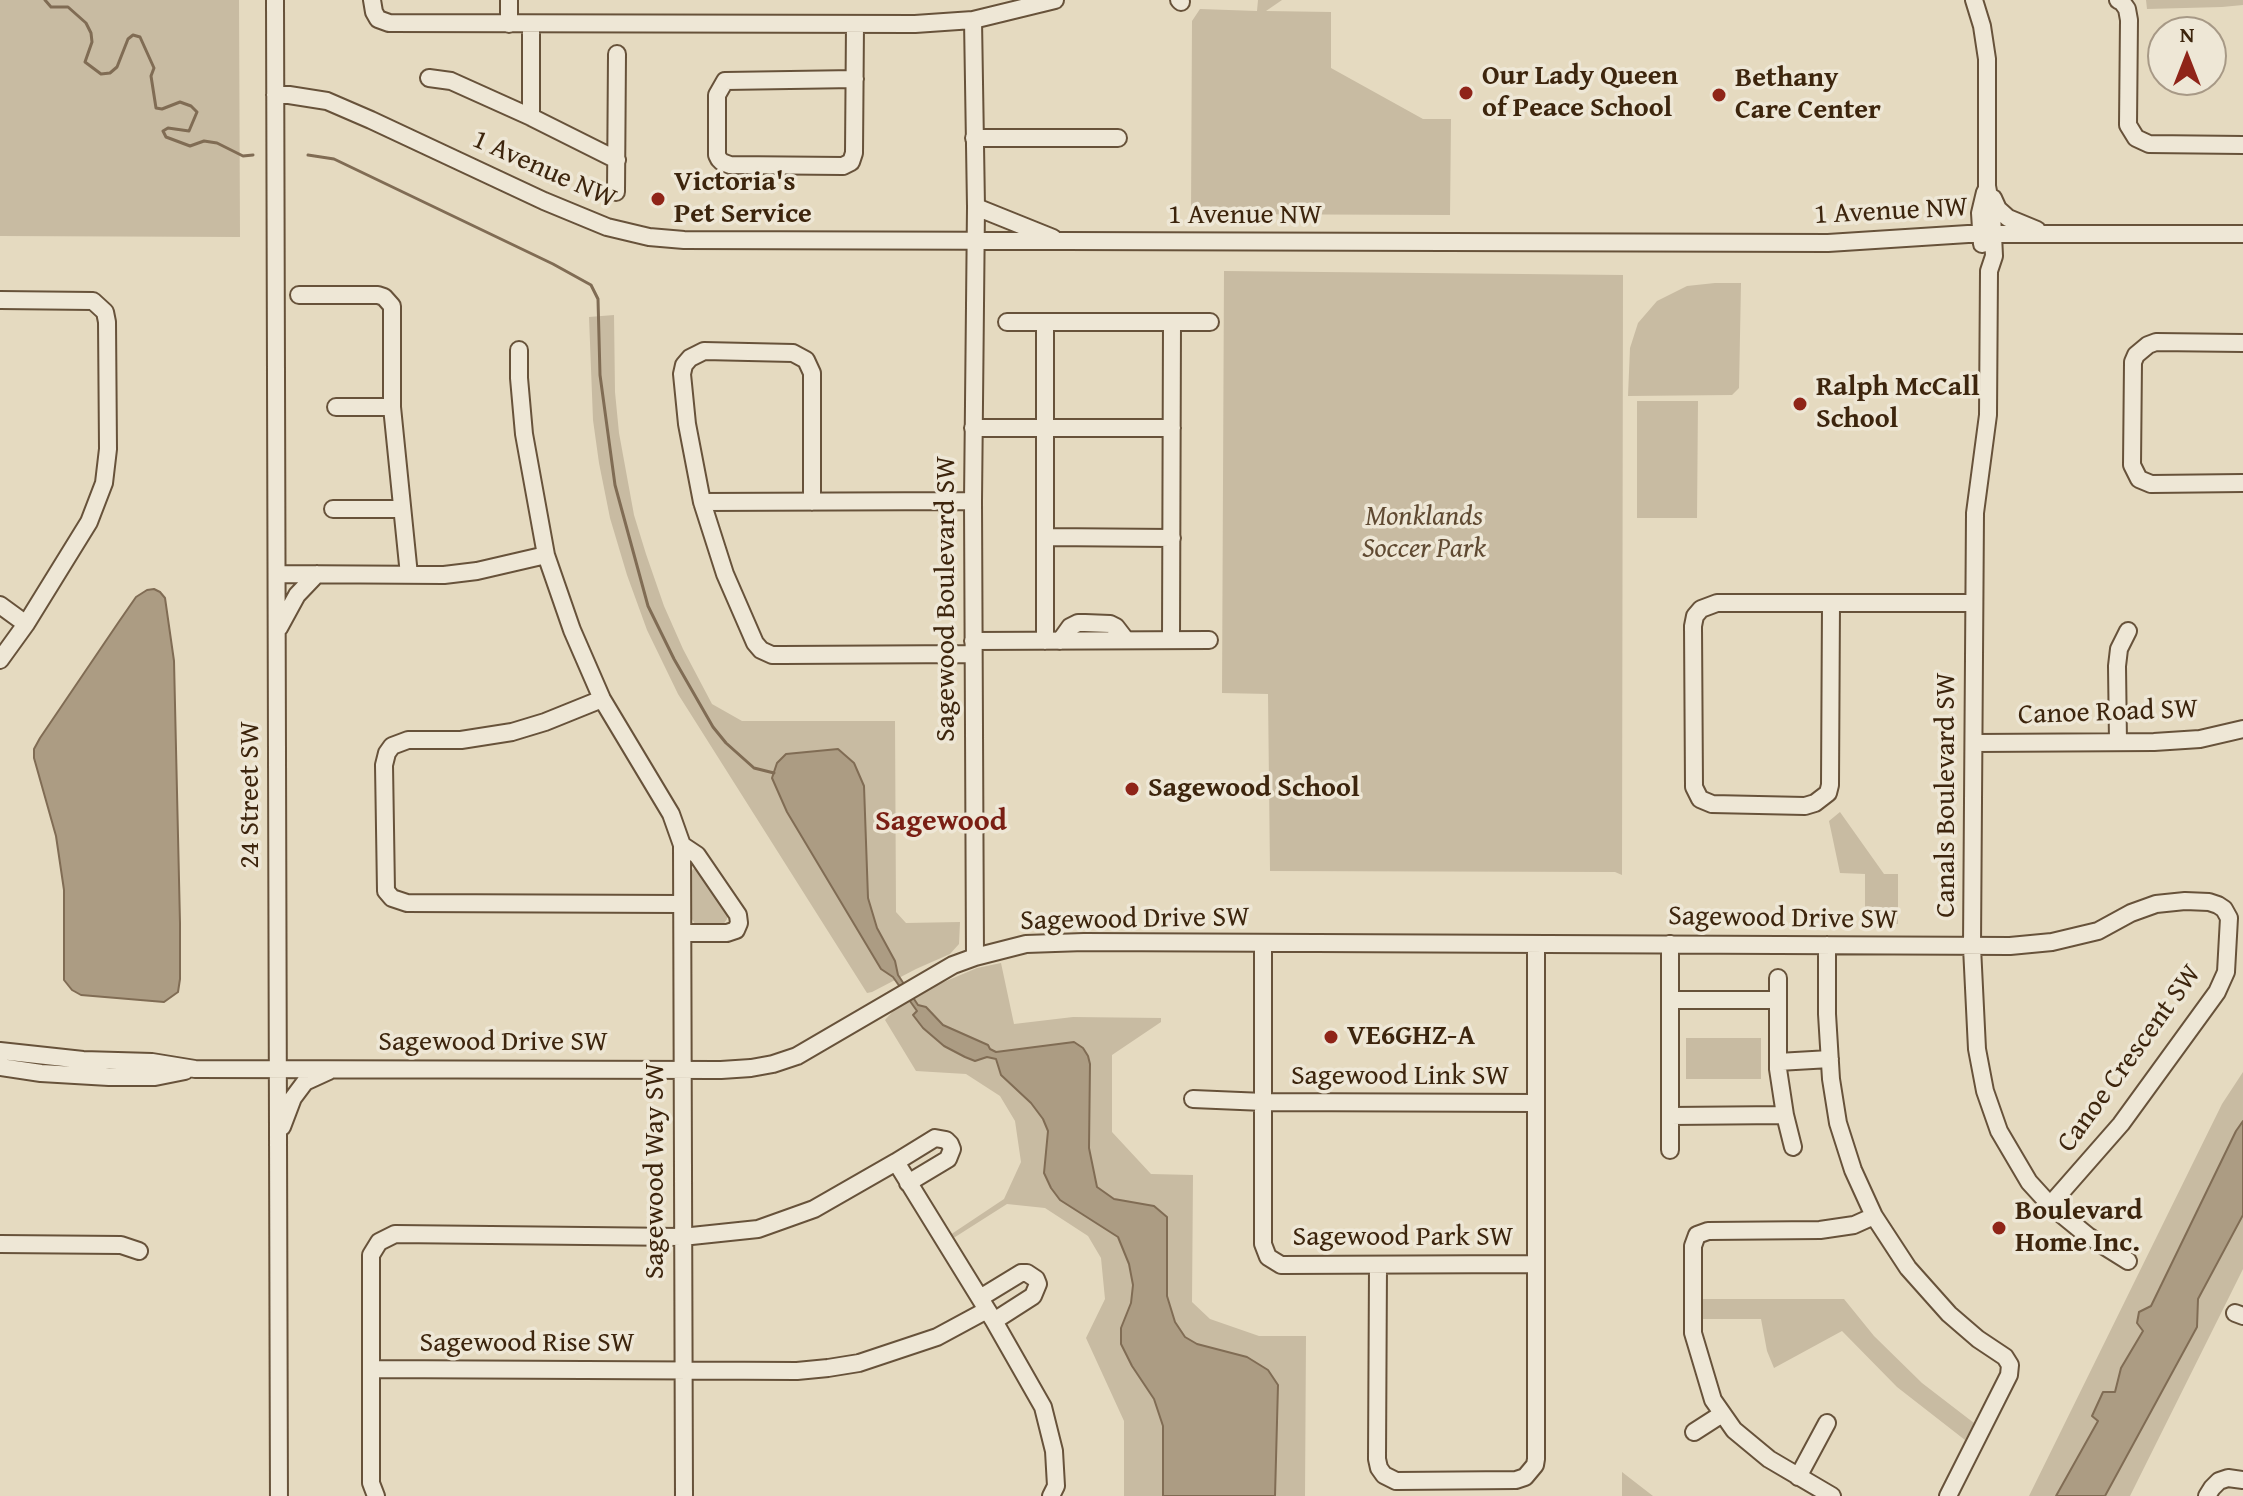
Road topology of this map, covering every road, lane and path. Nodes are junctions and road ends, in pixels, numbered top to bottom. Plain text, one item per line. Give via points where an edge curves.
1 (275, 0) edge
2 (372, 0) edge
3 (509, 0) edge
4 (1055, 0) edge
5 (1974, 0) edge
6 (2118, 0) edge
7 (973, 20) junction
8 (521, 24) junction
9 (855, 24) junction
10 (617, 54) dead end
11 (429, 78) dead end
12 (855, 79) junction
13 (275, 95) junction
14 (527, 115) junction
15 (974, 138) junction
16 (1118, 138) dead end
17 (2243, 145) edge
18 (617, 160) junction
19 (1987, 186) junction
20 (616, 192) dead end
21 (976, 207) junction
22 (1987, 233) junction
23 (2046, 233) junction
24 (2243, 234) edge
25 (976, 242) junction
26 (1065, 242) junction
27 (299, 295) dead end
28 (0, 300) edge
29 (1007, 322) dead end
30 (1045, 322) junction
31 (1172, 322) junction
32 (1210, 322) dead end
33 (2243, 343) edge
34 (519, 350) dead end
35 (336, 407) dead end
36 (392, 407) junction
37 (973, 428) junction
38 (1045, 428) junction
39 (1172, 428) junction
40 (2243, 483) edge
41 (973, 501) junction
42 (702, 502) junction
43 (812, 502) junction
44 (333, 509) dead end
45 (402, 509) junction
46 (1045, 537) junction
47 (1172, 538) junction
48 (546, 555) junction
49 (277, 574) junction
50 (317, 574) junction
51 (409, 575) junction
52 (1974, 603) junction
53 (1831, 604) junction
54 (0, 605) edge
55 (26, 624) junction
56 (2128, 631) dead end
57 (277, 632) junction
58 (1171, 640) junction
59 (1209, 640) dead end
60 (1052, 641) junction
61 (973, 648) junction
62 (0, 660) edge
63 (602, 699) junction
64 (2243, 729) edge
65 (2118, 742) junction
66 (1974, 743) junction
67 (682, 845) junction
68 (682, 904) junction
69 (683, 933) junction
70 (1263, 943) junction
71 (1536, 944) junction
72 (1670, 944) junction
73 (1827, 945) junction
74 (1972, 947) junction
75 (975, 957) junction
76 (1778, 978) dead end
77 (1670, 1000) junction
78 (1778, 1000) junction
79 (0, 1051) edge
80 (1830, 1059) junction
81 (1778, 1062) junction
82 (0, 1067) edge
83 (195, 1069) junction
84 (279, 1069) junction
85 (334, 1069) junction
86 (682, 1069) junction
87 (1193, 1099) dead end
88 (1264, 1102) junction
89 (1536, 1103) junction
90 (1785, 1115) junction
91 (1670, 1116) junction
92 (278, 1137) junction
93 (1793, 1147) dead end
94 (1670, 1150) dead end
95 (896, 1162) junction
96 (908, 1183) junction
97 (2050, 1205) junction
98 (1874, 1216) junction
99 (682, 1237) junction
100 (0, 1244) edge
101 (139, 1251) dead end
102 (2128, 1261) dead end
103 (1535, 1264) junction
104 (1378, 1266) junction
105 (987, 1310) junction
106 (371, 1369) junction
107 (682, 1370) junction
108 (1722, 1414) junction
109 (1827, 1423) dead end
110 (1694, 1432) dead end
111 (1798, 1477) junction
112 (2243, 1480) edge
113 (279, 1496) edge
114 (376, 1496) edge
115 (684, 1496) edge
116 (1051, 1496) edge
117 (1832, 1496) edge
118 (1948, 1496) edge
119 (2207, 1496) edge

1 - 13 street, 24 Street SW
2 - 8 street via 378,19 389,23
3 - 8 street
4 - 7 street
5 - 19 street, Canals Boulevard SW via 1987,59
6 - 17 street via 2129,20 2128,125 2136,138 2149,144
7 - 9 street
7 - 15 street, Sagewood Boulevard SW
8 - 9 street
8 - 14 street
9 - 12 street
10 - 18 street
11 - 14 street via 451,81
12 - 12 street via 854,153 848,164 730,165 719,159 717,95 725,81
13 - 25 street, 1 Avenue NW via 327,101 626,233 684,240
13 - 49 street, 24 Street SW
14 - 18 street
15 - 16 street
15 - 21 street, Sagewood Boulevard SW
18 - 20 street
19 - 22 street, Canals Boulevard SW via 1992,213
19 - 23 street via 2008,218
21 - 25 street, Sagewood Boulevard SW
21 - 26 street
22 - 23 street, 1 Avenue NW
22 - 26 street, 1 Avenue NW via 1828,243
22 - 52 street, Canals Boulevard SW via 1983,256 1989,271 1988,415 1976,497
23 - 24 street, 1 Avenue NW
25 - 26 street, 1 Avenue NW
25 - 37 street, Sagewood Boulevard SW
27 - 36 street via 378,295 389,301
28 - 55 street via 93,301 107,322 104,483 89,522
29 - 30 street
30 - 31 street
30 - 38 street
31 - 32 street
31 - 39 street
33 - 40 street via 2156,342 2142,348 2133,362 2132,465 2139,479 2151,484
34 - 48 street via 524,434
35 - 36 street
36 - 45 street
37 - 38 street
37 - 41 street, Sagewood Boulevard SW
38 - 39 street
38 - 46 street
39 - 47 street
41 - 43 street
41 - 61 street, Sagewood Boulevard SW
42 - 43 street
42 - 43 street via 682,374 690,358 704,351 793,353 806,360 812,373
42 - 61 street via 725,574 761,650 782,655
44 - 45 street
45 - 51 street
46 - 47 street
46 - 60 street
47 - 58 street
48 - 51 street via 477,571
48 - 63 street
49 - 50 street
49 - 57 street, 24 Street SW
50 - 51 street
50 - 57 street via 297,595
52 - 53 street
52 - 66 street, Canals Boulevard SW
53 - 53 street via 1717,603 1695,616 1694,787 1700,799 1712,804 1805,806 1828,793
54 - 55 street
55 - 62 street
56 - 65 street via 2117,666
57 - 84 street, 24 Street SW
58 - 59 street
58 - 60 street
60 - 61 street
61 - 75 street, Sagewood Boulevard SW
63 - 67 street via 671,814
63 - 68 street via 512,732 461,740 408,740 392,746 384,765 386,891 407,903
64 - 65 street, Canoe Road SW via 2200,739
65 - 66 street, Canoe Road SW
66 - 74 street, Canals Boulevard SW
67 - 68 street, Sagewood Way SW
67 - 69 street via 697,855 739,923 727,933
68 - 69 street, Sagewood Way SW
69 - 86 street, Sagewood Way SW
70 - 71 street, Sagewood Drive SW
70 - 75 street, Sagewood Drive SW via 1053,942
70 - 88 street, Sagewood Park SW
71 - 72 street, Sagewood Drive SW
71 - 89 street, Sagewood Park SW
72 - 73 street, Sagewood Drive SW
72 - 77 street
73 - 74 street, Sagewood Drive SW
73 - 80 street
74 - 97 street, Canals Boulevard SW via 1977,1049 1985,1091 1999,1131 2029,1182
74 - 97 street, Canoe Crescent SW via 2052,942 2098,931 2156,904 2209,902 2229,918 2226,972 2217,992 2121,1124
75 - 86 street, Sagewood Drive SW via 929,978 797,1056 721,1070
76 - 78 street
77 - 78 street
77 - 91 street
78 - 81 street
79 - 83 street
80 - 81 street
80 - 98 street via 1838,1123
81 - 90 street
82 - 83 street via 109,1077 155,1077
83 - 84 street, Sagewood Drive SW
84 - 85 street, Sagewood Drive SW
84 - 92 street, 24 Street SW
85 - 86 street, Sagewood Drive SW
85 - 92 street via 305,1082
86 - 99 street, Sagewood Way SW
87 - 88 street, Sagewood Link SW
88 - 89 street, Sagewood Link SW
88 - 104 street, Sagewood Park SW via 1263,1244 1268,1257 1281,1265
89 - 103 street, Sagewood Park SW
90 - 91 street
90 - 93 street
91 - 94 street
92 - 113 street, 24 Street SW
95 - 96 street
95 - 96 street via 935,1138 950,1144 948,1159
95 - 99 street via 785,1221
96 - 105 street
97 - 102 street, Canals Boulevard SW
98 - 108 street via 1820,1230 1697,1235 1693,1333
98 - 118 street via 1908,1268 1949,1314 2010,1365
99 - 106 street via 387,1237 371,1255
99 - 107 street, Sagewood Way SW
100 - 101 street via 121,1245
103 - 104 street, Sagewood Park SW
103 - 104 street via 1536,1459 1530,1473 1516,1480 1396,1481 1379,1468
105 - 107 street, Sagewood Rise SW via 937,1337 859,1363 797,1371
105 - 116 street via 1043,1407 1054,1451 1056,1486
106 - 107 street, Sagewood Rise SW
106 - 114 street via 371,1483
107 - 115 street, Sagewood Way SW
108 - 110 street
108 - 111 street via 1734,1430
109 - 111 street
111 - 117 street
112 - 119 street via 2219,1481

